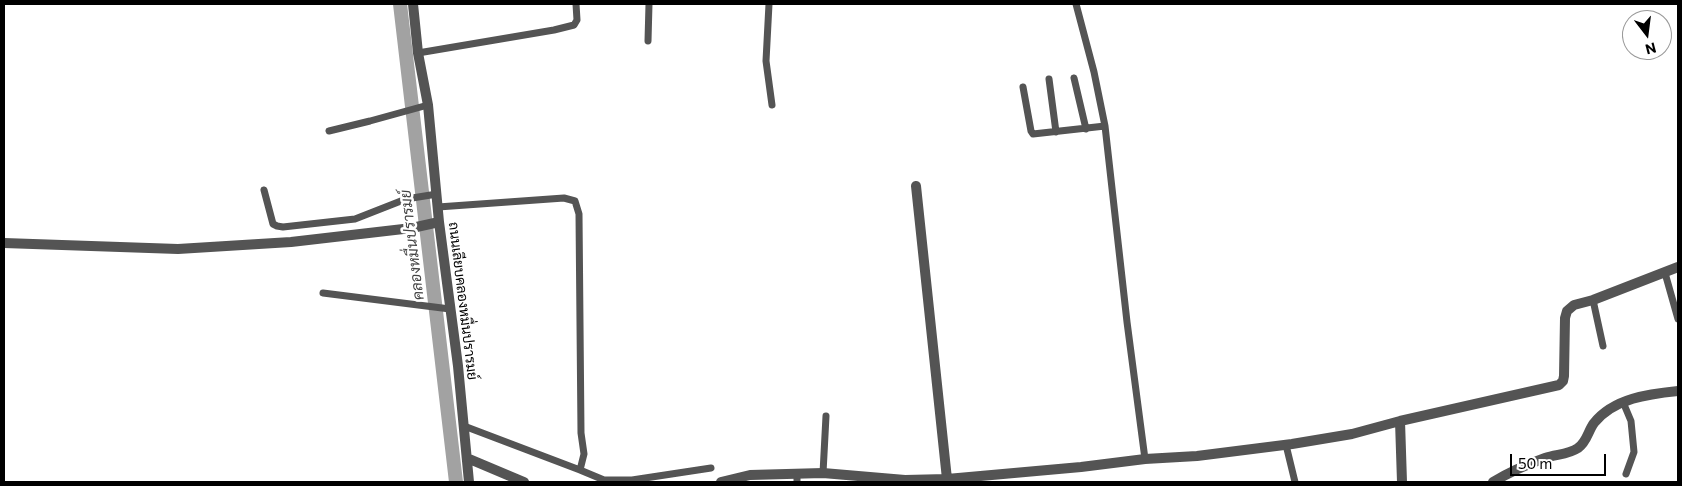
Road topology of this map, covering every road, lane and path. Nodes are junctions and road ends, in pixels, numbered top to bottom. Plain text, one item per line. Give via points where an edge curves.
1 (413, 4) edge
2 (576, 4) edge
3 (649, 4) edge
4 (769, 4) edge
5 (1076, 4) edge
6 (648, 41) dead end
7 (418, 53) junction
8 (1074, 78) dead end
9 (1049, 80) dead end
10 (1023, 87) dead end
11 (428, 105) junction
12 (772, 105) dead end
13 (1105, 126) junction
14 (1086, 129) junction
15 (329, 131) dead end
16 (1056, 132) junction
17 (916, 186) dead end
18 (264, 190) dead end
19 (437, 194) junction
20 (438, 207) junction
21 (439, 222) junction
22 (4, 243) edge
23 (1678, 268) edge
24 (1665, 273) junction
25 (323, 293) dead end
26 (1593, 300) junction
27 (450, 309) junction
28 (1678, 319) edge
29 (1603, 346) dead end
30 (1678, 391) edge
31 (1623, 402) junction
32 (826, 416) dead end
33 (1400, 421) junction
34 (464, 426) junction
35 (1286, 445) junction
36 (467, 458) junction
37 (1145, 459) junction
38 (711, 468) dead end
39 (580, 470) junction
40 (823, 473) junction
41 (1626, 474) dead end
42 (797, 478) edge
43 (947, 478) junction
44 (469, 482) edge
45 (524, 482) edge
46 (721, 482) edge
47 (1295, 482) edge
48 (1402, 482) edge
49 (1493, 482) edge

1 - 7 street, ถนนเลียบคลองหมื่นปรารมย์
2 - 7 lane via 577,20 574,25
3 - 6 lane
4 - 12 lane via 766,61
5 - 13 lane
7 - 11 street, ถนนเลียบคลองหมื่นปรารมย์
8 - 14 lane
9 - 16 lane
10 - 16 lane via 1032,133
11 - 15 lane
11 - 19 street, ถนนเลียบคลองหมื่นปรารมย์
13 - 14 lane
13 - 37 lane
14 - 16 lane
17 - 43 street
18 - 19 lane via 273,224 283,227 355,219 406,199
19 - 20 street, ถนนเลียบคลองหมื่นปรารมย์
20 - 21 street, ถนนเลียบคลองหมื่นปรารมย์
20 - 39 lane via 564,198 575,201 579,214 581,433 584,454
21 - 22 street via 291,242 178,249
21 - 27 street, ถนนเลียบคลองหมื่นปรารมย์
23 - 24 street
24 - 26 street
24 - 28 lane
25 - 27 lane
26 - 29 lane
26 - 33 street via 1574,305 1567,311 1564,376 1559,386
27 - 34 street, ถนนเลียบคลองหมื่นปรารมย์
30 - 31 street via 1654,393
31 - 41 lane via 1631,421 1634,452
31 - 49 street via 1593,424 1578,449 1546,457
32 - 40 lane
33 - 35 street via 1352,434
33 - 48 street
34 - 36 street, ถนนเลียบคลองหมื่นปรารมย์
34 - 39 lane
35 - 37 street
35 - 47 lane
36 - 44 street, ถนนเลียบคลองหมื่นปรารมย์
36 - 45 street
37 - 43 street
38 - 39 lane via 632,480 604,480
40 - 42 street
40 - 43 street via 905,480
42 - 46 street via 750,476

